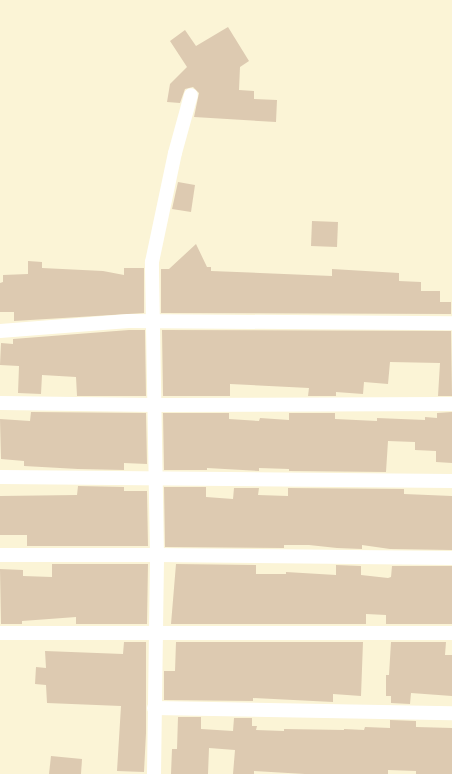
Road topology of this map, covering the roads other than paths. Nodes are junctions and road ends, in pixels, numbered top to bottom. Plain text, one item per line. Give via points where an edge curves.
1 (191, 95) dead end
2 (154, 322) junction
3 (452, 323) edge
4 (0, 331) edge
5 (0, 403) edge
6 (452, 404) edge
7 (154, 406) junction
8 (0, 477) edge
9 (155, 478) junction
10 (452, 481) edge
11 (0, 555) edge
12 (157, 555) junction
13 (452, 558) edge
14 (0, 633) edge
15 (156, 633) junction
16 (452, 633) edge
17 (154, 708) junction
18 (452, 713) edge
19 (154, 774) edge

1 - 2 street via 154,247 151,278
2 - 3 street
2 - 4 street via 129,321
2 - 7 street
5 - 7 street
6 - 7 street
7 - 9 street
8 - 9 street
9 - 10 street
9 - 12 street
11 - 12 street
12 - 13 street
12 - 15 street
14 - 15 street
15 - 16 street
15 - 17 street
17 - 18 street
17 - 19 street

